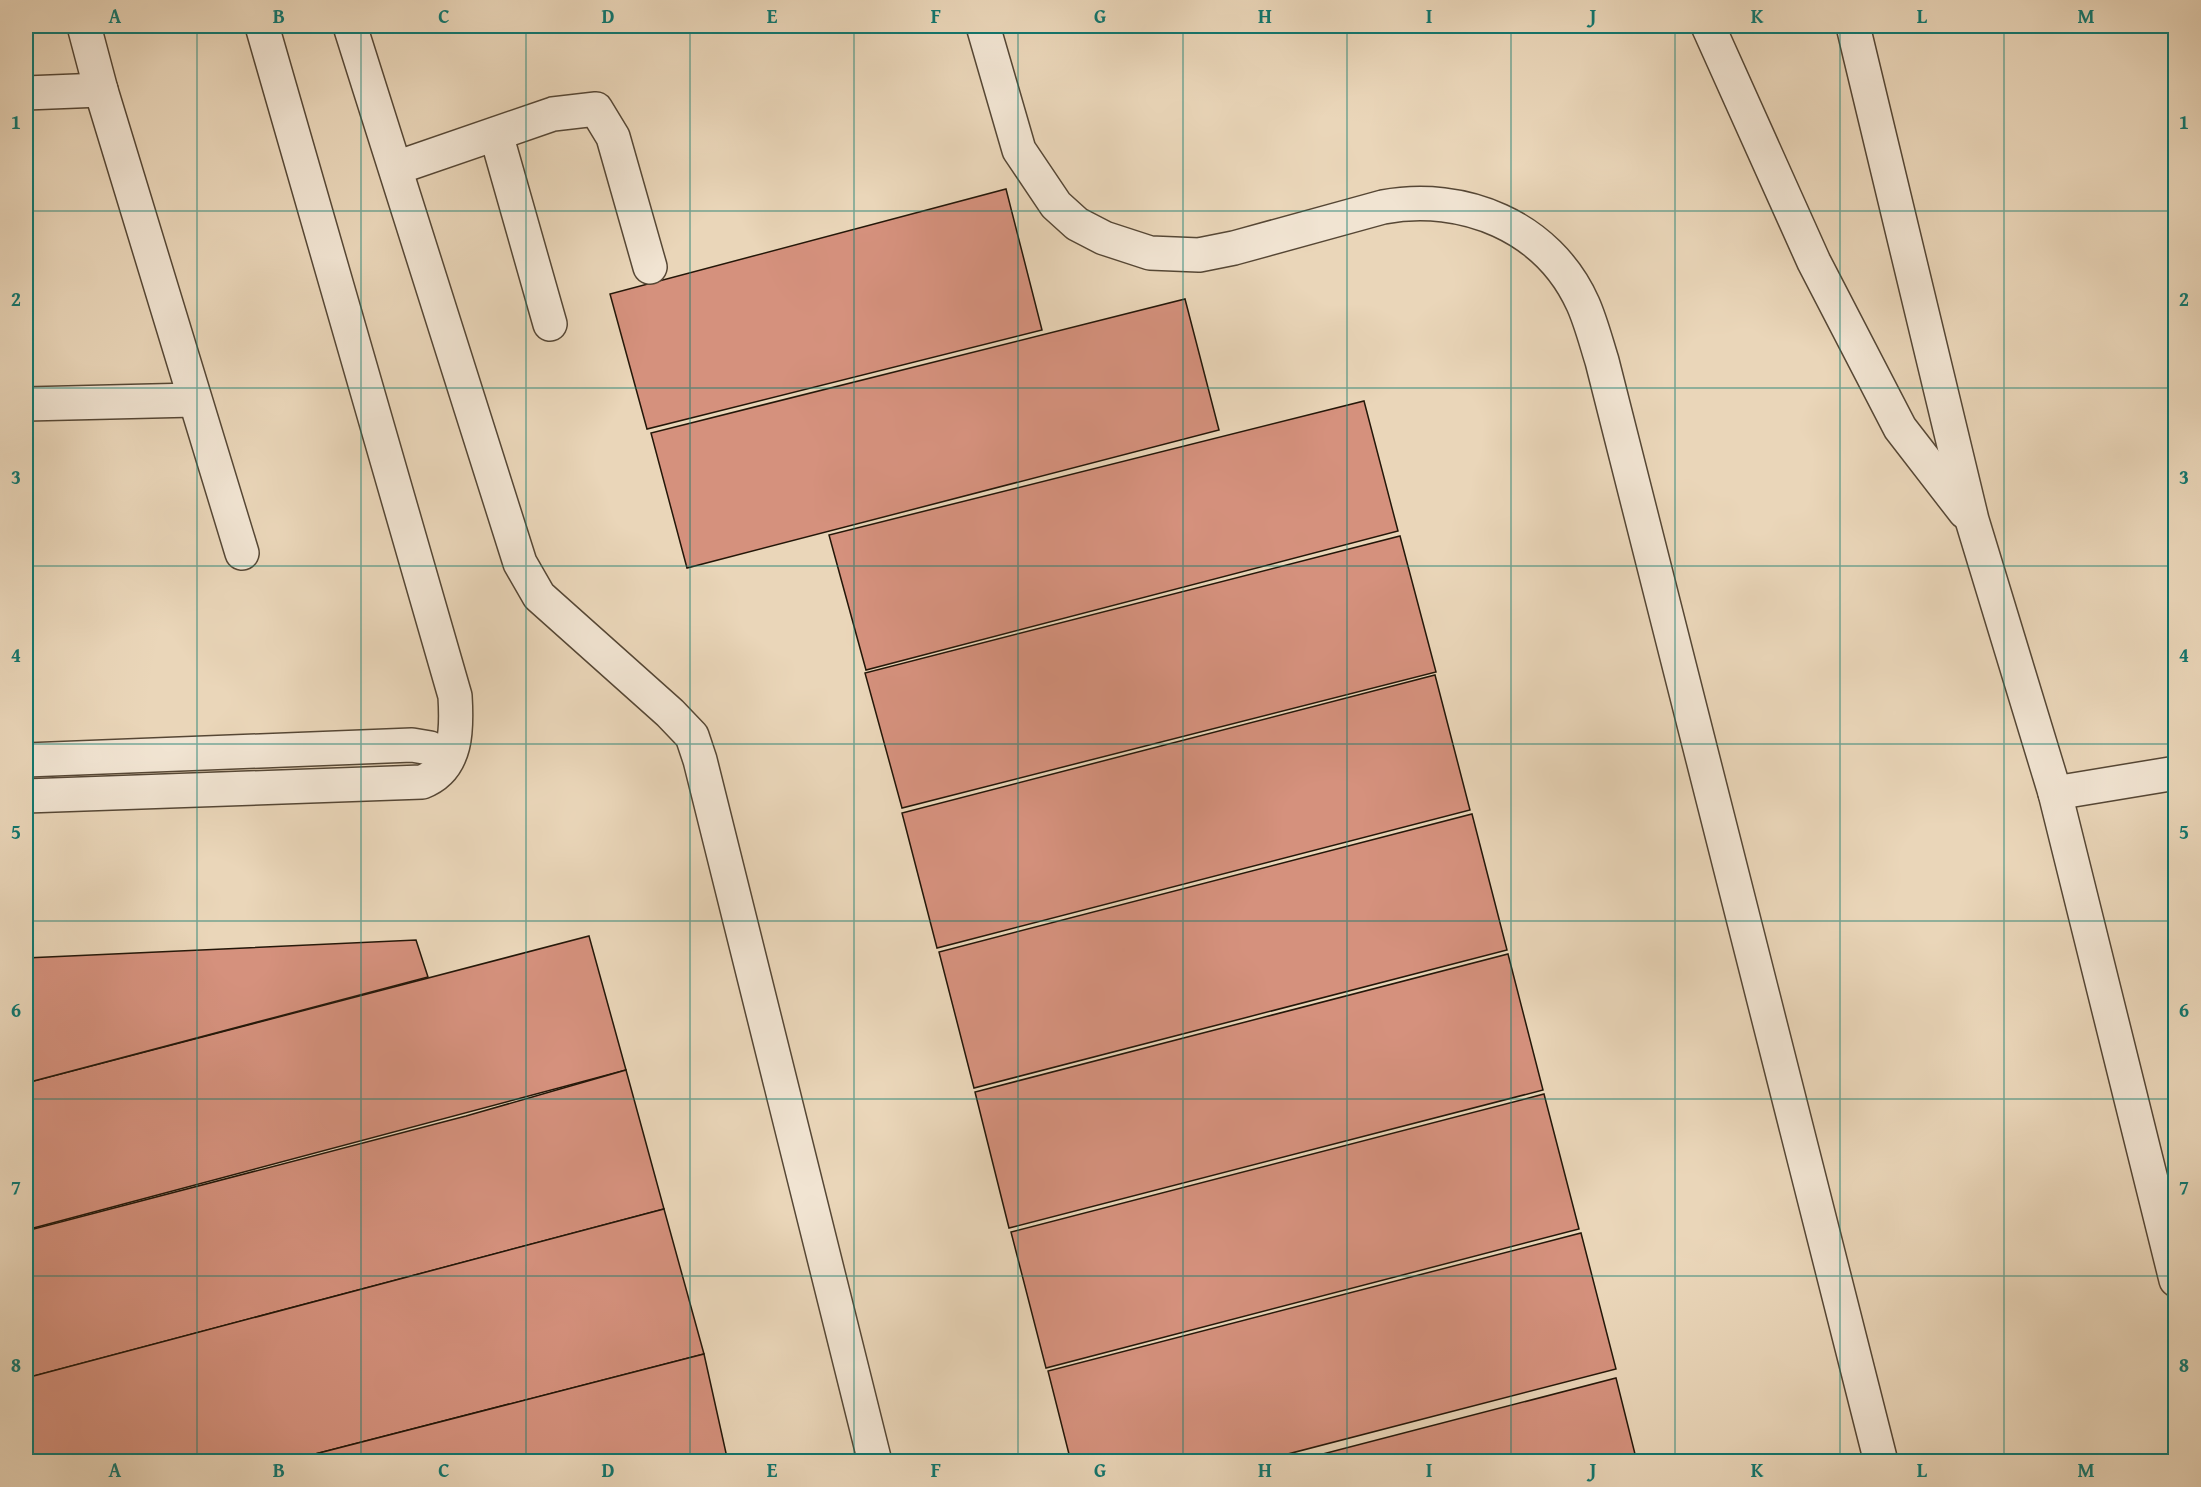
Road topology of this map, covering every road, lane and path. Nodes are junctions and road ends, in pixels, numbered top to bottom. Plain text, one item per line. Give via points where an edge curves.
1 (84, 26) edge
2 (262, 26) edge
3 (351, 26) edge
4 (983, 26) edge
5 (1708, 26) edge
6 (1853, 26) edge
7 (101, 90) junction
8 (26, 93) edge
9 (496, 134) junction
10 (396, 168) junction
11 (650, 267) dead end
12 (550, 324) dead end
13 (194, 399) junction
14 (26, 404) edge
15 (1971, 520) junction
16 (242, 553) dead end
17 (448, 757) junction
18 (26, 760) edge
19 (2175, 773) edge
20 (2055, 793) junction
21 (26, 796) edge
22 (2175, 1280) edge
23 (875, 1461) edge
24 (1881, 1461) edge

1 - 7 street
2 - 17 street via 455,696 457,731
3 - 10 street
4 - 24 street via 1019,150 1056,205 1077,224 1104,238 1150,253 1199,255 1383,207 1448,204 1506,221 1559,265 1573,286 1583,303 1602,361
5 - 15 street via 1814,262 1900,428
6 - 15 street
7 - 8 street
7 - 13 street
9 - 10 street
9 - 11 street via 553,114 596,109 613,137
9 - 12 street
10 - 23 street via 520,563 539,596 692,736
13 - 14 street
13 - 16 street
15 - 20 street
17 - 18 street via 430,748 412,746
17 - 21 street via 437,773 422,782
19 - 20 street
20 - 22 street

